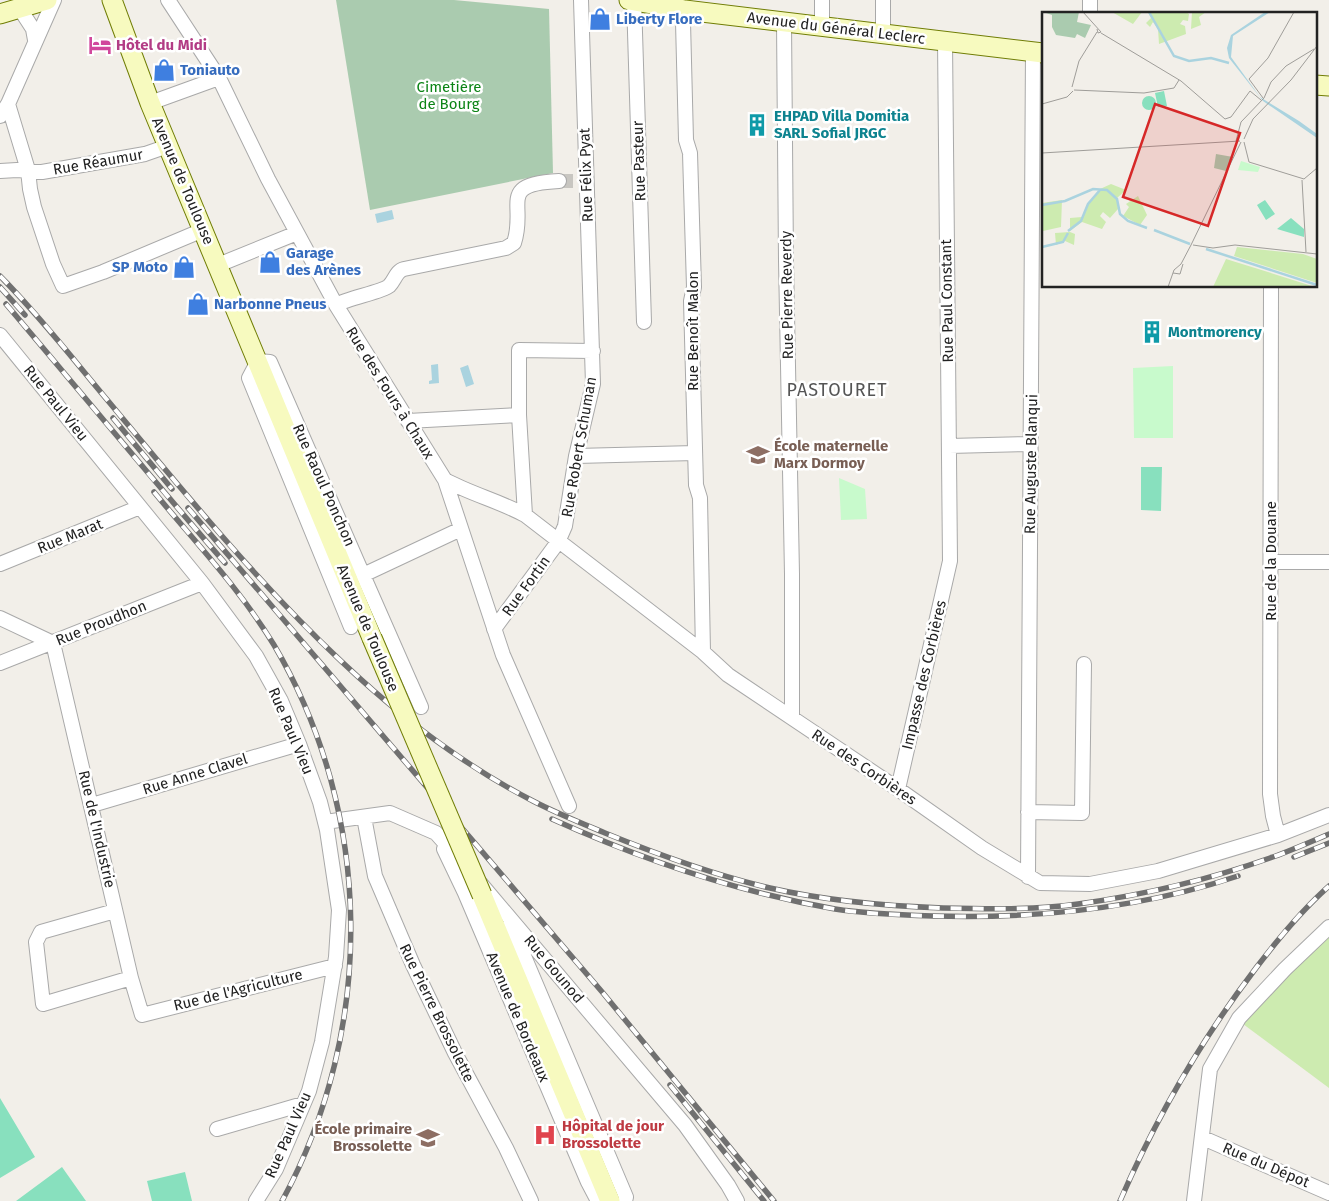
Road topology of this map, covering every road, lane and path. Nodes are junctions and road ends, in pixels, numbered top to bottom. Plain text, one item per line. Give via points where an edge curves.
1 (46, 0) edge
2 (54, 0) edge
3 (168, 0) edge
4 (581, 0) edge
5 (629, 0) edge
6 (634, 0) edge
7 (822, 0) edge
8 (882, 0) edge
9 (111, 3) edge
10 (20, 9) junction
11 (685, 10) junction
12 (0, 14) edge
13 (784, 22) junction
14 (822, 26) junction
15 (883, 34) junction
16 (36, 40) junction
17 (945, 41) junction
18 (1038, 52) edge
19 (219, 78) junction
20 (1316, 85) edge
21 (1329, 86) edge
22 (150, 103) junction
23 (8, 104) junction
24 (0, 116) edge
25 (168, 146) junction
26 (28, 170) junction
27 (0, 171) edge
28 (560, 181) tunnel mouth
29 (203, 230) junction
30 (297, 233) junction
31 (218, 265) junction
32 (1271, 288) edge
33 (336, 305) junction
34 (644, 322) dead end
35 (0, 335) edge
36 (593, 351) junction
37 (258, 361) junction
38 (520, 415) junction
39 (408, 421) junction
40 (1031, 444) junction
41 (949, 446) junction
42 (695, 453) junction
43 (576, 456) junction
44 (445, 480) junction
45 (140, 507) junction
46 (525, 515) junction
47 (461, 529) junction
48 (558, 542) junction
49 (950, 561) joint
50 (1271, 562) junction
51 (1329, 562) edge
52 (0, 564) edge
53 (363, 575) junction
54 (202, 583) junction
55 (0, 618) edge
56 (351, 627) dead end
57 (494, 629) junction
58 (53, 642) junction
59 (703, 652) junction
60 (0, 663) edge
61 (1084, 664) dead end
62 (421, 708) dead end
63 (792, 718) junction
64 (299, 744) junction
65 (898, 789) junction
66 (92, 805) junction
67 (569, 806) dead end
68 (1028, 812) junction
69 (1329, 815) edge
70 (364, 817) junction
71 (325, 822) junction
72 (436, 833) junction
73 (1278, 835) junction
74 (1028, 878) junction
75 (482, 895) joint
76 (115, 911) junction
77 (505, 911) junction
78 (1329, 927) edge
79 (335, 966) junction
80 (131, 978) junction
81 (142, 1015) joint
82 (303, 1104) junction
83 (217, 1129) dead end
84 (1203, 1138) junction
85 (1329, 1193) edge
86 (256, 1201) edge
87 (530, 1201) edge
88 (598, 1201) edge
89 (610, 1201) edge
90 (625, 1201) edge
91 (738, 1201) edge
92 (1194, 1201) edge

1 - 10 main road
2 - 16 street
3 - 19 street, Rue des Fours à Chaux
4 - 36 street, Rue Félix Pyat via 581,180
5 - 6 main road, Avenue du Général Leclerc
6 - 11 main road, Avenue du Général Leclerc
6 - 34 street, Rue Pasteur
7 - 14 street
8 - 15 street
9 - 22 main road, Avenue de Toulouse
10 - 12 main road
10 - 16 street
11 - 13 main road, Avenue du Général Leclerc
11 - 42 street, Rue Benoît Malon via 686,140 690,153 694,287 691,301
13 - 14 main road, Avenue du Général Leclerc
13 - 63 street, Rue Pierre Reverdy
14 - 15 main road, Avenue du Général Leclerc
15 - 17 main road, Avenue du Général Leclerc
16 - 23 street
17 - 18 main road, Avenue du Général Leclerc
17 - 41 street, Rue Paul Constant
18 - 40 street, Rue Auguste Blanqui
19 - 22 street
19 - 30 street, Rue des Fours à Chaux
20 - 21 main road
22 - 25 main road, Avenue de Toulouse
23 - 24 street
23 - 26 street
25 - 26 street, Rue Réaumur via 145,154 42,172
25 - 29 main road, Avenue de Toulouse
26 - 27 street, Rue Réaumur
26 - 29 street via 34,207 63,286
28 - 33 street via 529,186 520,191 516,201 518,232 514,242 506,248 404,268 388,286
29 - 31 main road, Avenue de Toulouse
30 - 31 street
30 - 33 street, Rue des Fours à Chaux
31 - 37 main road, Avenue de Toulouse
32 - 50 street, Rue de la Douane
33 - 39 street, Rue des Fours à Chaux
35 - 45 street, Rue Paul Vieu
36 - 38 street via 519,350
36 - 43 street, Rue Robert Schuman via 593,384
37 - 53 street, Rue Raoul Ponchon via 270,362
37 - 56 street, Avenue de Toulouse via 248,378
37 - 75 main road, Avenue de Toulouse, bridge
38 - 39 street
38 - 46 street
39 - 44 street, Rue des Fours à Chaux
40 - 41 street
40 - 68 street, Rue Auguste Blanqui
41 - 49 street, Rue Paul Constant
42 - 43 street
42 - 59 street, Rue Benoît Malon via 696,485 700,498
43 - 48 street, Rue Robert Schuman via 565,526
44 - 46 street, Rue des Corbières
44 - 47 street, Rue des Fours à Chaux
45 - 52 street, Rue Marat
45 - 54 street, Rue Paul Vieu
46 - 48 street, Rue des Corbières
47 - 53 street
47 - 57 street, Rue des Fours à Chaux
48 - 57 street, Rue Fortin
48 - 59 street, Rue des Corbières
49 - 65 street, Impasse des Corbières
50 - 51 street
50 - 73 street, Rue de la Douane via 1270,794
53 - 62 street, Avenue de Toulouse
54 - 58 street, Rue Proudhon
54 - 64 street, Rue Paul Vieu via 256,656 281,701
55 - 58 street
57 - 67 street, Rue des Fours à Chaux
58 - 60 street, Rue Proudhon
58 - 66 street, Rue de l'Industrie
59 - 63 street, Rue des Corbières via 728,674
61 - 68 street via 1082,813
63 - 65 street, Rue des Corbières
64 - 66 street, Rue Anne Clavel
64 - 71 street, Rue Paul Vieu
65 - 74 street, Rue des Corbières
66 - 76 street, Rue de l'Industrie
68 - 74 street, Rue Auguste Blanqui
69 - 73 street, Rue des Corbières
70 - 71 street, Rue Gounod
70 - 72 street, Rue Gounod via 390,813
70 - 87 street, Rue Pierre Brossolette via 375,876 413,965
71 - 79 street, Rue Paul Vieu via 338,910
72 - 77 street, Rue Gounod
72 - 88 street, Avenue de Bordeaux via 466,893
73 - 74 street, Rue des Corbières via 1158,871 1090,884 1040,884
75 - 89 main road, Avenue de Bordeaux
76 - 80 street, Rue de l'Industrie
76 - 80 street via 41,932 36,942 43,1004
77 - 90 street, Avenue de Bordeaux
77 - 91 street, Rue Gounod via 685,1125
78 - 84 street via 1239,1018 1210,1069
79 - 81 street, Rue de l'Agriculture
79 - 82 street, Rue Paul Vieu via 322,1042
80 - 81 street, Rue de l'Industrie
82 - 83 street
82 - 86 street, Rue Paul Vieu via 276,1169
84 - 85 street, Rue du Dépot
84 - 92 street

